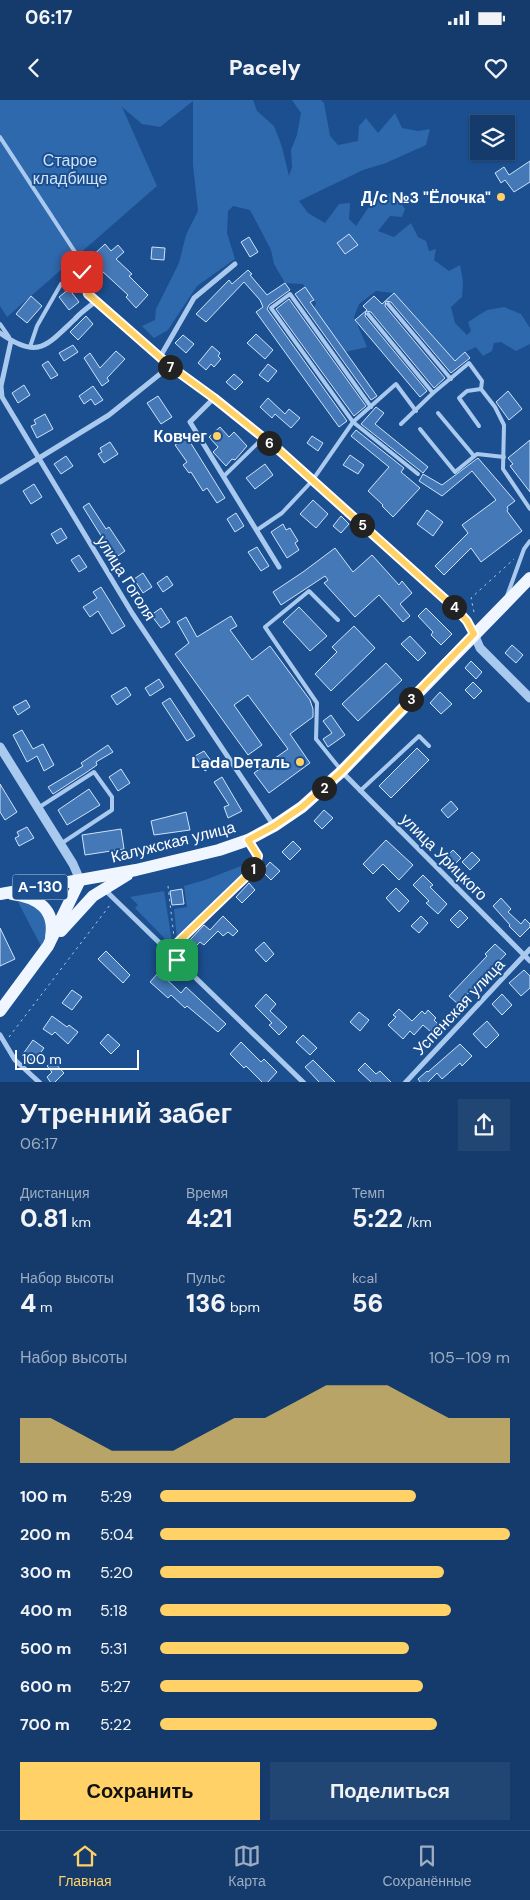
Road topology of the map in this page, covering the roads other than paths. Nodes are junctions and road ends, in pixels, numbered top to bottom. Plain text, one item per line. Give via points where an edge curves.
1 (0, 137) edge
2 (235, 264) dead end
3 (82, 272) junction
4 (96, 301) junction
5 (388, 304) dead end
6 (368, 314) dead end
7 (0, 324) edge
8 (0, 333) edge
9 (12, 341) junction
10 (30, 348) junction
11 (160, 358) junction
12 (170, 366) junction
13 (451, 379) junction
14 (481, 389) junction
15 (434, 393) junction
16 (214, 398) junction
17 (371, 408) junction
18 (416, 411) junction
19 (438, 413) dead end
20 (353, 422) junction
21 (401, 424) dead end
22 (478, 426) dead end
23 (420, 429) dead end
24 (263, 438) junction
25 (474, 456) junction
26 (504, 457) junction
27 (38, 459) junction
28 (418, 474) dead end
29 (224, 476) junction
30 (312, 481) junction
31 (0, 482) edge
32 (530, 509) edge
33 (257, 530) junction
34 (530, 541) edge
35 (279, 567) dead end
36 (530, 578) edge
37 (504, 604) junction
38 (338, 620) dead end
39 (474, 634) junction
40 (530, 698) edge
41 (429, 746) dead end
42 (0, 747) edge
43 (341, 772) junction
44 (360, 791) junction
45 (38, 808) junction
46 (274, 826) junction
47 (248, 840) junction
48 (61, 844) junction
49 (136, 870) junction
50 (80, 880) junction
51 (104, 888) junction
52 (0, 894) edge
53 (48, 946) junction
54 (530, 949) edge
55 (168, 951) junction
56 (524, 955) junction
57 (530, 961) edge
58 (0, 1010) edge
59 (0, 1035) edge
60 (40, 1082) edge
61 (304, 1082) edge
62 (405, 1082) edge

1 - 3 lane via 77,255
2 - 11 street via 194,298
3 - 4 lane via 88,294
3 - 10 lane via 60,284 37,326
4 - 10 street via 56,338 43,346
4 - 11 street
5 - 13 lane
6 - 15 lane
7 - 9 lane
8 - 9 street
9 - 10 street
9 - 27 street, улица Гоголя via 1,386 2,397
11 - 12 street
12 - 16 street
12 - 27 street via 109,415
13 - 14 lane via 469,363 482,381
13 - 15 lane
14 - 22 lane via 467,391 459,398
14 - 26 lane via 504,425
15 - 18 lane
16 - 24 street
16 - 29 street via 190,422
17 - 18 lane via 396,384
17 - 20 lane
17 - 20 lane via 290,294 272,308
18 - 21 lane
19 - 25 lane
20 - 28 lane
20 - 30 lane
23 - 25 lane via 455,472
24 - 29 lane
24 - 30 street
25 - 26 lane
26 - 32 lane via 503,468
27 - 31 street
27 - 46 street, улица Гоголя via 132,613
29 - 33 street
30 - 33 lane via 282,513
30 - 39 street via 457,610
33 - 35 street
34 - 37 lane
36 - 37 main road, Калужская улица / А-130
37 - 39 main road, Калужская улица / А-130
38 - 43 lane via 310,591 265,627 317,703 316,739
39 - 40 street via 480,648
39 - 43 main road, Калужская улица / А-130
41 - 44 lane via 419,736
42 - 45 street
43 - 44 street, улица Урицкого
43 - 46 main road, Калужская улица / А-130 via 302,807
44 - 56 street, улица Урицкого
45 - 48 street
45 - 48 lane via 94,772 112,797 112,810
46 - 47 main road, Калужская улица / А-130
47 - 49 main road, Калужская улица / А-130
47 - 55 lane via 258,856 255,868
48 - 50 street
49 - 50 main road, Калужская улица / А-130
49 - 51 main road
50 - 52 main road, А-130
50 - 53 main road
51 - 53 main road via 85,904
51 - 55 street
52 - 53 main road via 26,897 46,910 52,929
53 - 58 main road
54 - 56 street, Успенская улица
55 - 61 street
56 - 57 street, улица Урицкого
56 - 62 street, Успенская улица
59 - 60 street via 15,1060

